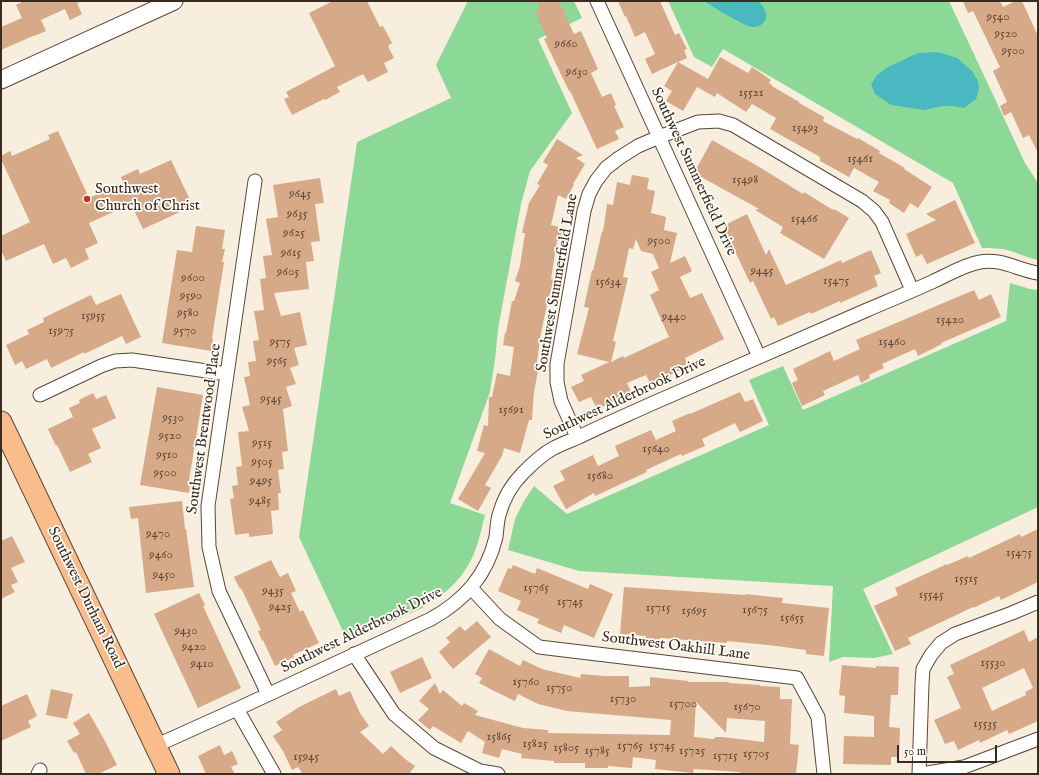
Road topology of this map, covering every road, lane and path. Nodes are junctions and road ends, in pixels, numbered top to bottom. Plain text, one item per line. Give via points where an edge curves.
1 (174, 1) edge
2 (597, 1) edge
3 (1, 80) edge
4 (659, 137) junction
5 (255, 181) dead end
6 (1038, 273) edge
7 (912, 290) junction
8 (759, 357) junction
9 (228, 374) junction
10 (40, 395) dead end
11 (1, 422) edge
12 (577, 438) junction
13 (471, 588) junction
14 (1038, 602) edge
15 (354, 654) junction
16 (268, 694) junction
17 (237, 709) junction
18 (1038, 739) edge
19 (155, 746) junction
20 (169, 774) edge
21 (274, 774) edge
22 (498, 774) edge
23 (824, 774) edge
24 (920, 774) edge

1 - 3 street
2 - 4 street, Southwest Summerfield Drive
4 - 7 street, Southwest Summerfield Lane via 698,122 719,121 733,125 862,201 882,222
4 - 8 street, Southwest Summerfield Drive
4 - 12 street, Southwest Summerfield Lane via 638,146 606,168 589,194 584,210 557,364 561,401
5 - 9 street, Southwest Brentwood Place
6 - 7 street, Southwest Alderbrook Drive via 989,260 969,264
7 - 8 street, Southwest Alderbrook Drive
8 - 12 street, Southwest Alderbrook Drive
9 - 10 street via 132,360 115,361
9 - 16 street, Southwest Brentwood Place via 208,506 209,548 219,591
11 - 19 main road, Southwest Durham Road
12 - 13 street, Southwest Alderbrook Drive via 541,456 514,484 499,515 488,561
13 - 15 street, Southwest Alderbrook Drive via 442,613
13 - 23 street, Southwest Oakhill Lane via 500,619 539,647 796,678 818,717
14 - 24 street via 955,634 930,655 923,669
15 - 16 street, Southwest Alderbrook Drive
15 - 22 street via 394,714 434,748 480,771
16 - 17 street, Southwest Alderbrook Drive
17 - 19 street, Southwest Alderbrook Drive
17 - 21 street
18 - 24 street via 964,767
19 - 20 main road, Southwest Durham Road

